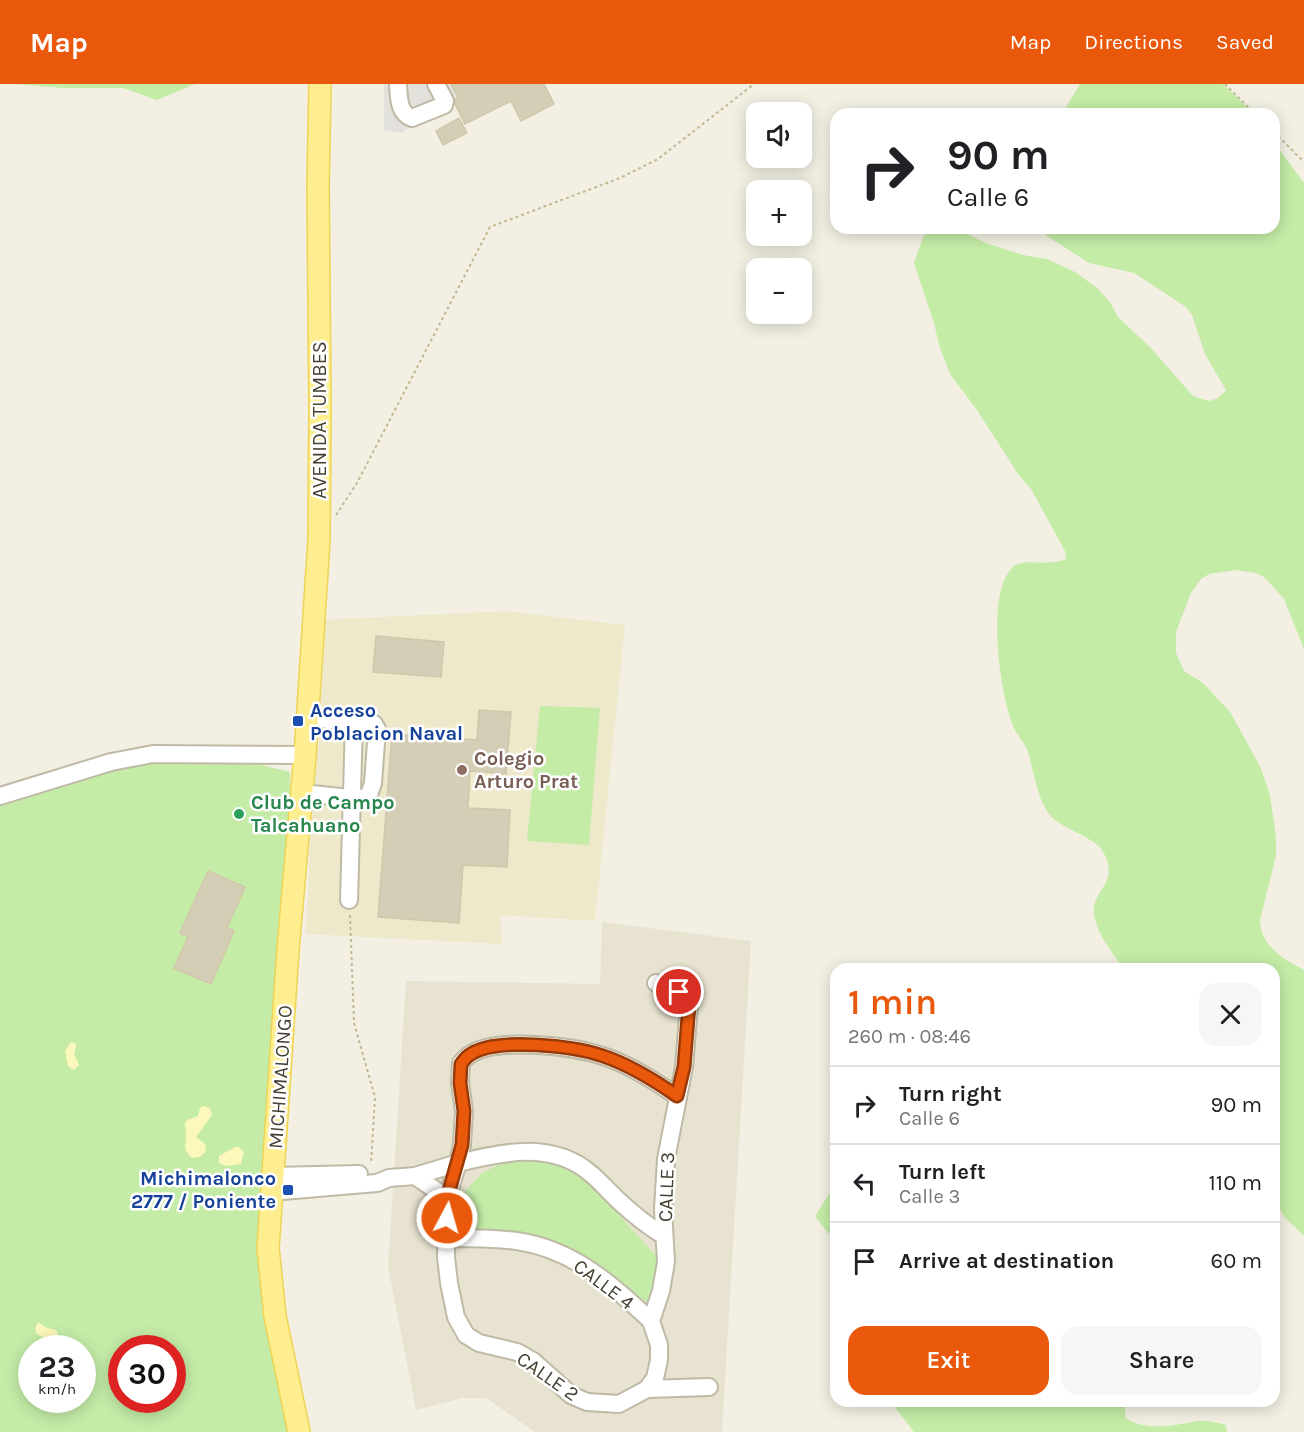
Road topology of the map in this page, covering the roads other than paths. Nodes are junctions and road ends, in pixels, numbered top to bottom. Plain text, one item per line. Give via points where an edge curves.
1 (320, 84) edge
2 (398, 84) edge
3 (436, 84) edge
4 (308, 718) junction
5 (354, 721) junction
6 (305, 755) junction
7 (302, 794) junction
8 (0, 796) edge
9 (351, 798) junction
10 (349, 900) road end
11 (656, 983) dead end
12 (677, 1096) junction
13 (458, 1163) junction
14 (415, 1176) junction
15 (389, 1178) junction
16 (272, 1184) junction
17 (447, 1198) junction
18 (664, 1236) junction
19 (447, 1238) junction
20 (651, 1321) junction
21 (709, 1386) dead end
22 (647, 1389) junction
23 (299, 1432) edge

1 - 4 main road, AVENIDA TUMBES via 319,540
2 - 3 street via 400,106 412,118 444,105
4 - 5 street
4 - 6 main road, AVENIDA TUMBES
5 - 9 street
5 - 9 street via 369,722 377,729 369,795
6 - 7 main road, MICHIMALONGO
6 - 8 street via 153,754 111,762
7 - 9 street
7 - 16 main road, MICHIMALONGO
9 - 10 street
11 - 12 street, CALLE 3 via 679,992 689,1005 684,1067
12 - 13 street via 602,1055 510,1044 482,1049 461,1064 464,1111
12 - 18 street, CALLE 3 via 666,1159
13 - 14 street
13 - 17 street
13 - 18 street via 514,1151 560,1156 590,1173 644,1223
14 - 15 street
14 - 17 street
15 - 16 street via 377,1183
15 - 16 street via 378,1173
16 - 23 main road, MICHIMALONGO via 270,1274
17 - 19 street
18 - 20 street, CALLE 3 via 666,1262
19 - 20 street, CALLE 4 via 519,1241 563,1254 583,1264
19 - 22 street, CALLE 2 via 449,1283 456,1317 466,1335 479,1343 518,1352 572,1395 587,1402 619,1404
20 - 22 street via 659,1360 655,1378
21 - 22 street

